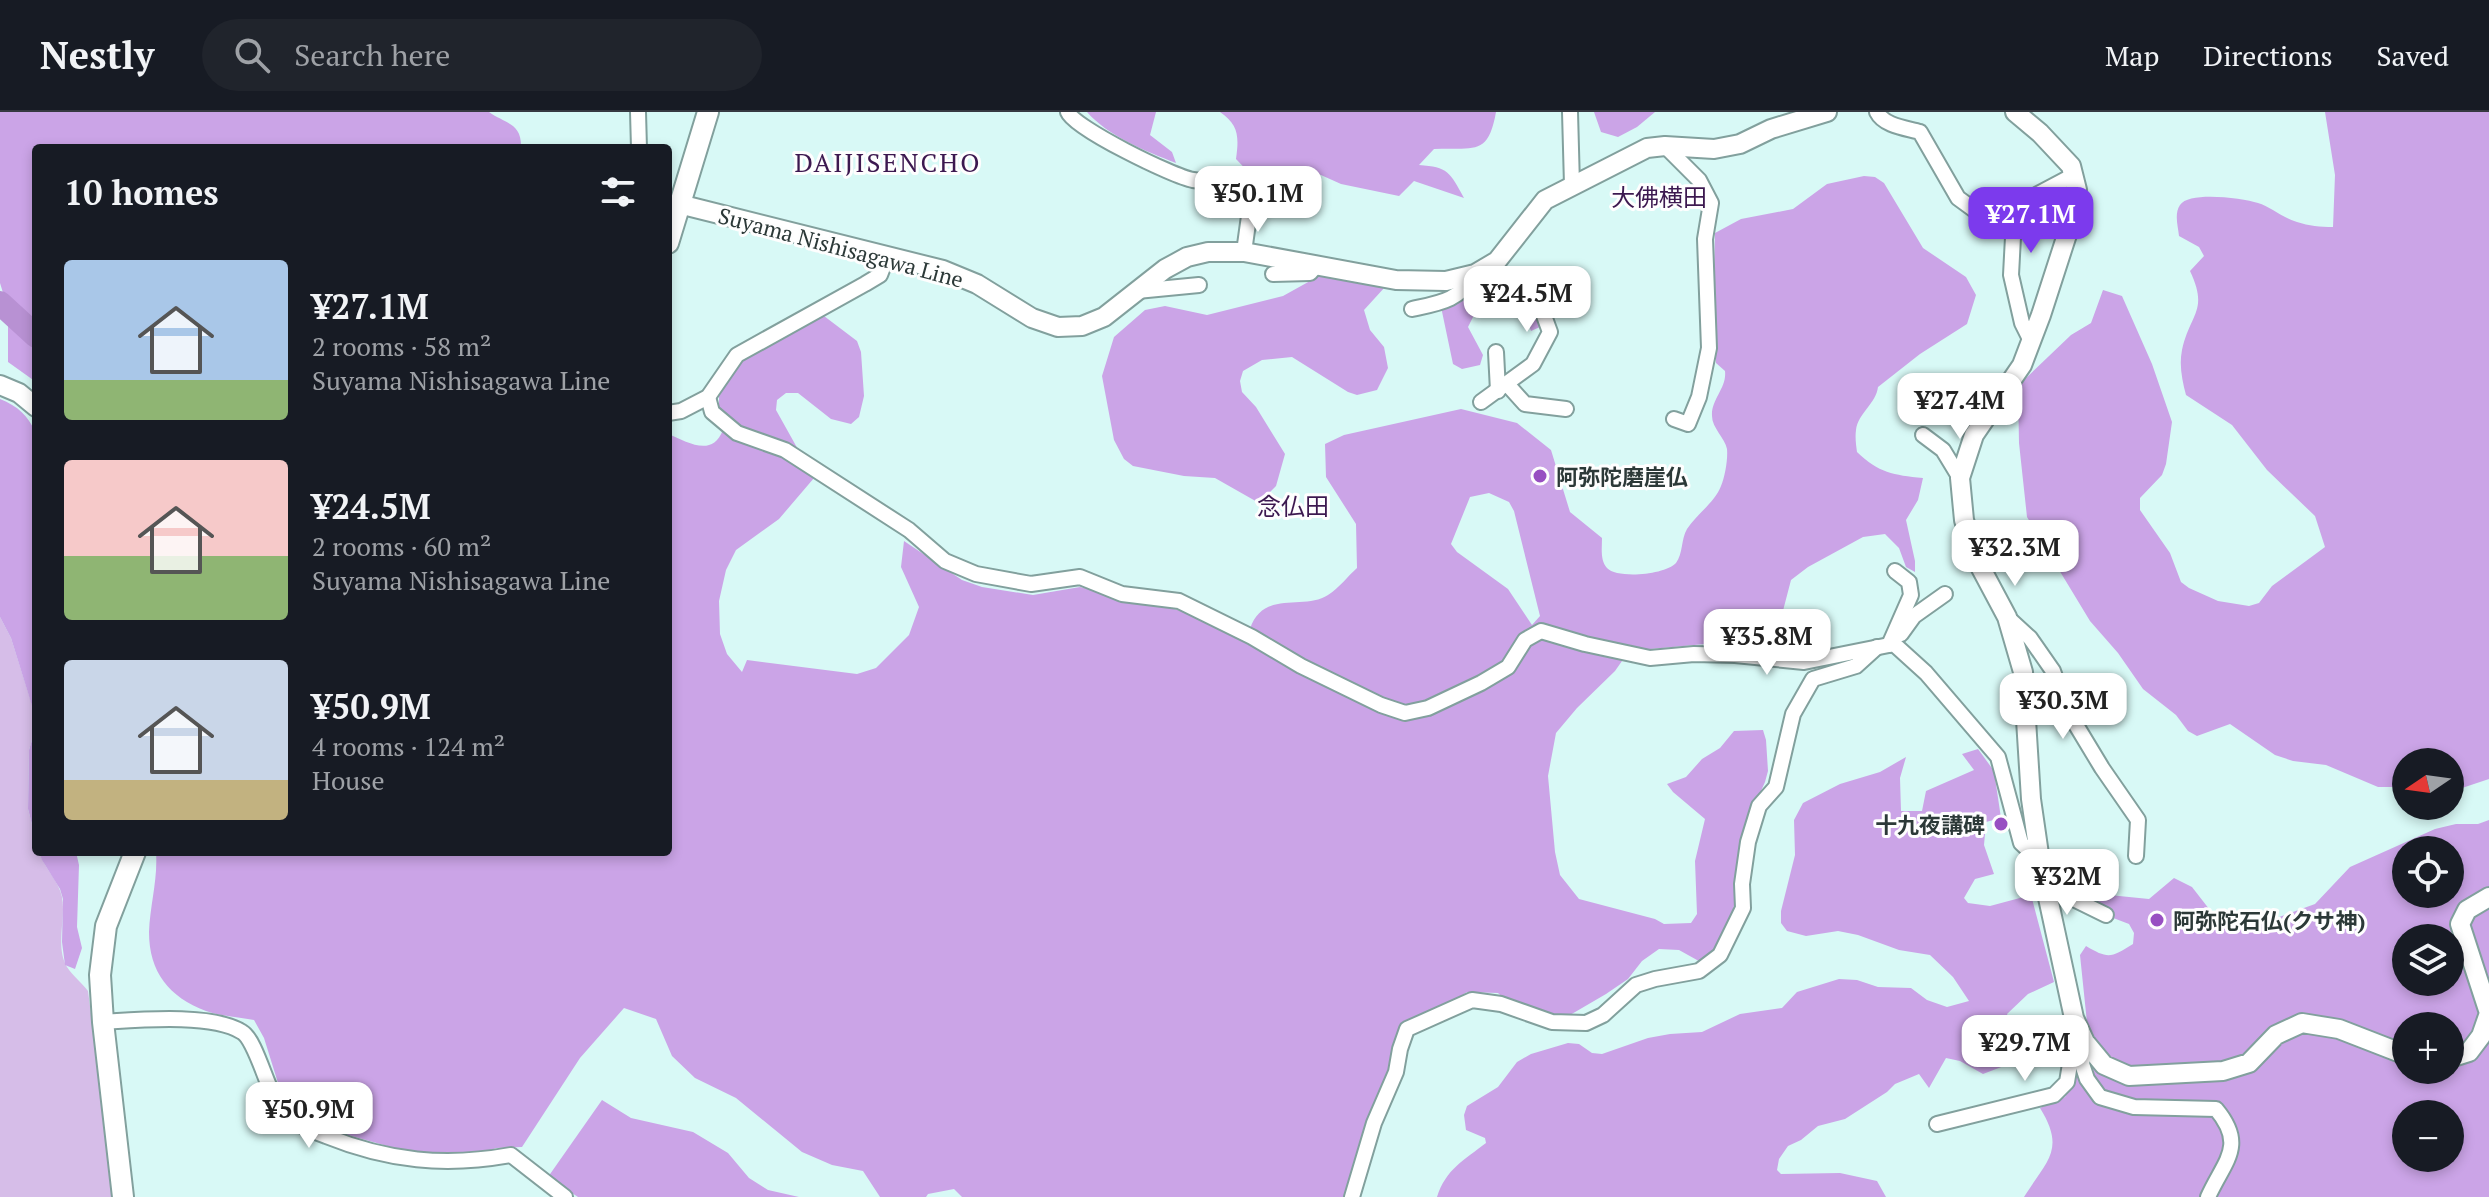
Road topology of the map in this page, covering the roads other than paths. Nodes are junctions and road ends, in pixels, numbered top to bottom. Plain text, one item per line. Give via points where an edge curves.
1 (638, 112) edge
2 (708, 112) edge
3 (1068, 112) edge
4 (1570, 112) edge
5 (1827, 112) edge
6 (1877, 112) edge
7 (2015, 112) edge
8 (639, 144) edge
9 (1665, 146) junction
10 (2075, 183) junction
11 (1572, 185) junction
12 (679, 204) junction
13 (672, 229) edge
14 (1244, 252) junction
15 (887, 257) junction
16 (1317, 265) junction
17 (1273, 274) dead end
18 (1475, 274) junction
19 (1199, 285) dead end
20 (1137, 291) junction
21 (1412, 309) dead end
22 (2031, 341) junction
23 (1496, 352) dead end
24 (0, 385) edge
25 (1502, 387) junction
26 (708, 397) junction
27 (1481, 402) dead end
28 (32, 404) edge
29 (1566, 409) dead end
30 (672, 412) edge
31 (1674, 419) dead end
32 (1923, 435) dead end
33 (1960, 478) junction
34 (1895, 571) dead end
35 (1945, 594) dead end
36 (2007, 617) junction
37 (1887, 645) junction
38 (133, 856) edge
39 (2136, 856) dead end
40 (2040, 861) junction
41 (2045, 885) junction
42 (2489, 897) edge
43 (2106, 915) dead end
44 (2074, 1018) junction
45 (103, 1022) junction
46 (2085, 1042) junction
47 (2392, 1050) edge
48 (2464, 1054) edge
49 (1937, 1124) dead end
50 (123, 1197) edge
51 (565, 1197) edge
52 (1352, 1197) edge
53 (2208, 1197) edge

1 - 8 street
2 - 12 highway
3 - 14 street via 1070,119 1099,137 1191,180 1249,188
4 - 11 street
5 - 9 main road, Suyama Nishisagawa Line via 1740,144 1714,149
6 - 10 street via 1880,119 1920,132 1958,198 1984,217 1996,208
7 - 10 main road via 2071,166
9 - 11 main road, Suyama Nishisagawa Line via 1647,148
9 - 31 street via 1699,180 1711,203 1705,239 1709,348 1688,424
10 - 22 main road via 2073,216
10 - 22 street via 2013,237 2011,275
11 - 18 main road, Suyama Nishisagawa Line via 1545,200 1497,261
12 - 13 highway
12 - 15 main road, Suyama Nishisagawa Line
14 - 16 main road, Suyama Nishisagawa Line
14 - 20 main road, Suyama Nishisagawa Line via 1187,257
15 - 20 main road, Suyama Nishisagawa Line via 943,270 1058,327 1082,326 1104,317
15 - 26 street via 880,275 737,355
16 - 17 street via 1310,273
16 - 18 main road, Suyama Nishisagawa Line via 1396,280 1446,281
18 - 21 street via 1467,289 1446,302
18 - 25 street via 1517,284 1539,302 1550,332 1533,364
19 - 20 street
22 - 33 main road via 2022,365 1974,435
23 - 25 street
24 - 28 main road
25 - 27 street
25 - 29 street via 1525,404
26 - 30 street
26 - 37 street via 712,412 737,433 785,450 909,530 945,561 990,577 1031,584 1080,577 1122,594 1179,601 1301,666 1405,713 1428,708 1508,667 1525,640 1541,631 1650,658 1735,655 1804,662
32 - 33 street via 1943,450
33 - 36 main road via 1975,557
34 - 37 street via 1909,582 1911,595
35 - 37 street
36 - 39 street via 2053,671 2067,710 2138,820
36 - 40 main road via 2023,672
37 - 40 street via 1926,673 1998,757 2021,843
37 - 52 street via 1856,666 1813,679 1793,714 1776,787 1759,806 1748,842 1743,908 1720,955 1699,971 1636,985 1586,1023 1552,1022 1472,1000 1407,1029
38 - 45 highway via 106,926 100,975
40 - 41 main road
41 - 43 street
41 - 44 main road
42 - 48 main road via 2467,910 2460,924 2489,1013 2481,1036
44 - 46 main road
44 - 49 street via 2067,1029 2067,1082 2054,1095
45 - 50 highway
45 - 51 street via 170,1018 243,1032 281,1110 302,1127 374,1154 423,1162 475,1162 511,1155
46 - 47 main road via 2104,1065 2129,1076 2223,1071 2249,1063 2276,1035 2302,1023 2339,1029
46 - 53 street via 2082,1064 2100,1097 2134,1107 2216,1109 2228,1123 2233,1144

